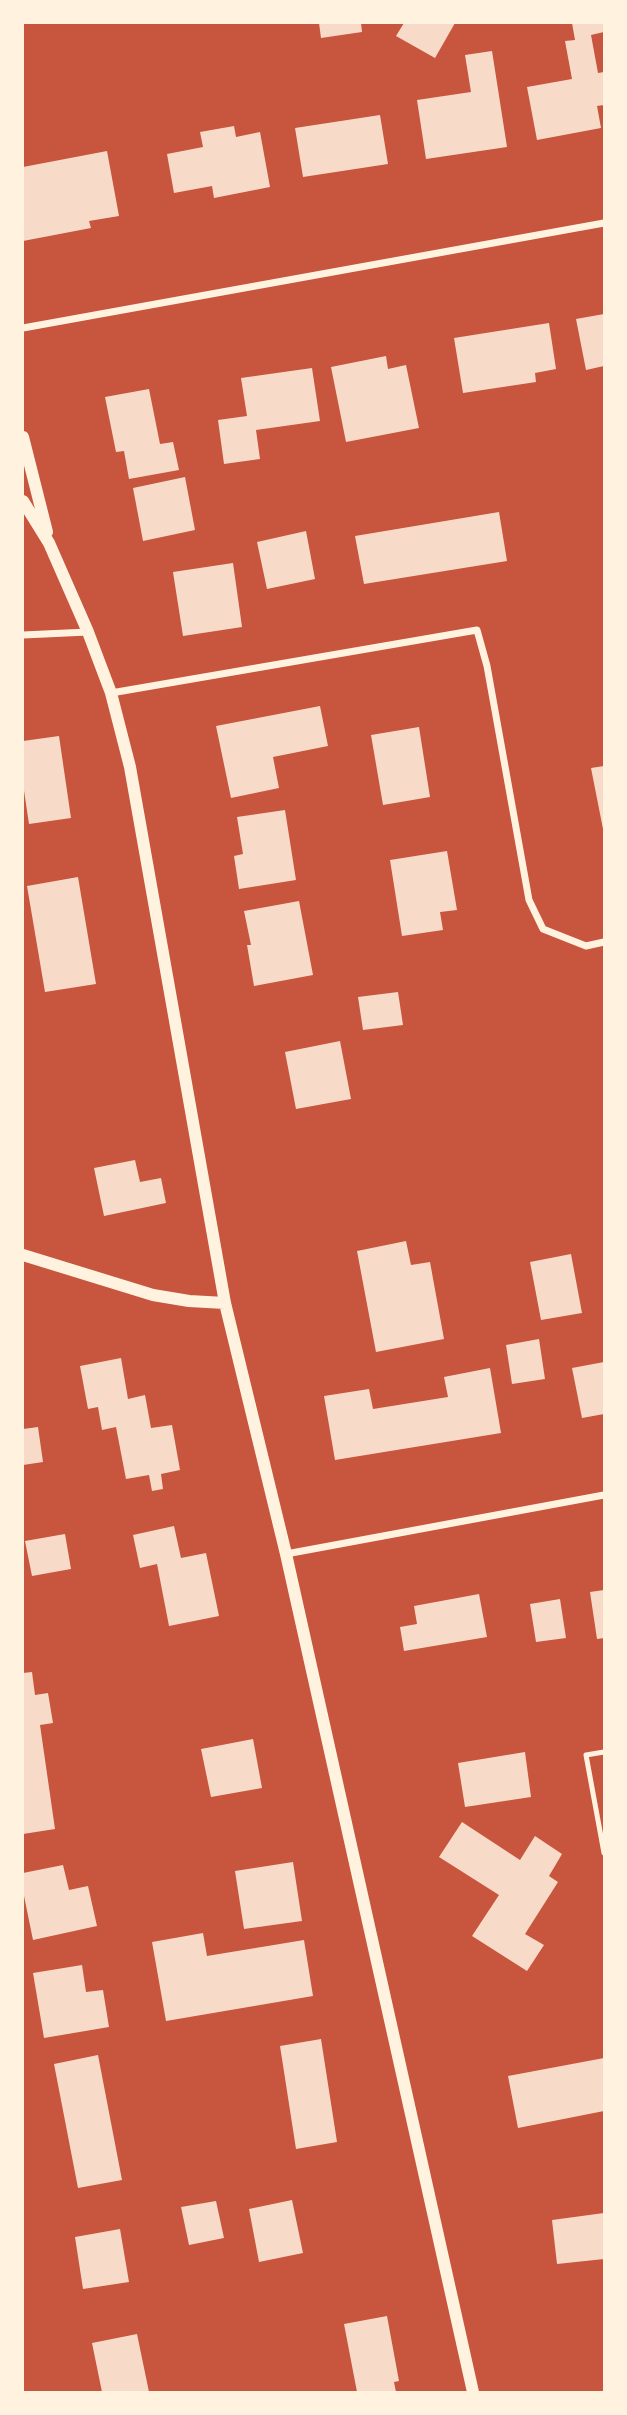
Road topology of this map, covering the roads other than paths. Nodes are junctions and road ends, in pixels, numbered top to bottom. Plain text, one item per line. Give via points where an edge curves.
1 (604, 223) edge
2 (23, 328) edge
3 (23, 438) edge
4 (23, 501) edge
5 (50, 543) junction
6 (88, 632) junction
7 (23, 635) edge
8 (111, 693) junction
9 (604, 942) edge
10 (23, 1255) edge
11 (225, 1303) junction
12 (604, 1495) edge
13 (286, 1554) junction
14 (604, 1752) edge
15 (604, 1853) edge
16 (473, 2392) edge

1 - 2 street
3 - 5 street
4 - 5 street
5 - 6 street
6 - 7 street
6 - 8 street
8 - 9 street via 477,630 529,900 543,929 586,946
8 - 11 street via 130,767
10 - 11 street via 153,1295
11 - 13 street
12 - 13 street
13 - 16 street
14 - 15 lane via 586,1755

